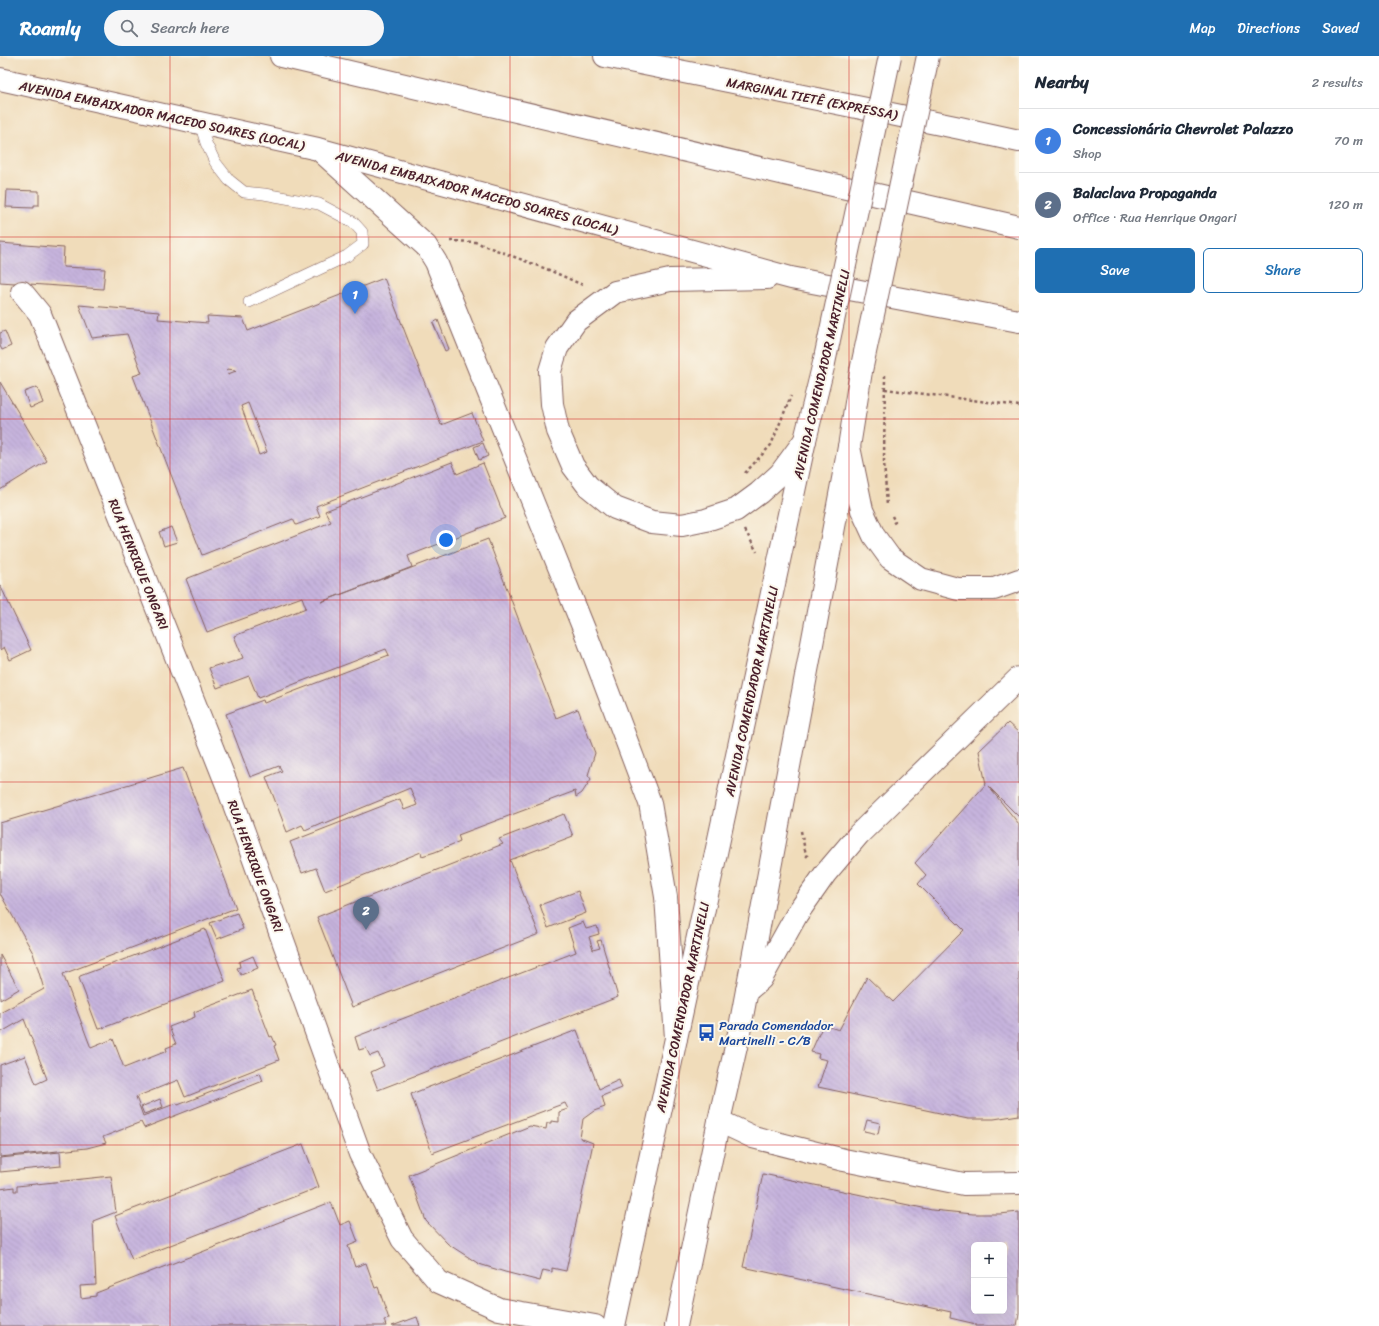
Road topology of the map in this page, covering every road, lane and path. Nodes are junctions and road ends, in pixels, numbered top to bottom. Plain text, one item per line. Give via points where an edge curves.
1 (281, 56) edge
2 (605, 56) edge
3 (890, 56) edge
4 (928, 56) edge
5 (0, 79) edge
6 (200, 123) junction
7 (1019, 141) edge
8 (318, 149) junction
9 (1019, 227) edge
10 (426, 246) junction
11 (791, 278) junction
12 (22, 292) dead end
13 (603, 300) junction
14 (249, 302) dead end
15 (1019, 320) edge
16 (792, 393) dead end
17 (1019, 406) edge
18 (805, 440) junction
19 (848, 447) junction
20 (744, 473) dead end
21 (895, 522) dead end
22 (1019, 580) edge
23 (1019, 678) edge
24 (747, 991) junction
25 (676, 1038) junction
26 (719, 1121) junction
27 (1019, 1182) edge
28 (595, 1326) edge
29 (614, 1326) edge
30 (676, 1326) edge

1 - 9 main road
2 - 7 main road, MARGINAL TIETÊ (EXPRESSA)
3 - 18 main road, AVENIDA COMENDADOR MARTINELLI, bridge
4 - 19 main road, bridge via 861,371
5 - 6 main road, AVENIDA EMBAIXADOR MACEDO SOARES (LOCAL)
6 - 8 main road, AVENIDA EMBAIXADOR MACEDO SOARES (LOCAL)
6 - 14 lane via 215,162 229,180 244,192 319,204 353,222 362,232 363,244 346,256
8 - 10 main road
8 - 11 main road, AVENIDA EMBAIXADOR MACEDO SOARES (LOCAL)
10 - 13 path via 452,241 475,242 586,286
10 - 25 main road via 436,262 579,617 650,803 666,897
11 - 13 main road via 670,280 615,292
11 - 15 main road, AVENIDA EMBAIXADOR MACEDO SOARES (LOCAL)
12 - 28 main road, RUA HENRIQUE ONGARI via 40,314 227,785 360,1154 402,1239 439,1282 499,1309
13 - 18 main road via 576,321 557,348 550,371 552,404 558,431 574,466 588,486 614,508 652,522 682,525 736,510 780,474
16 - 20 path via 771,445
17 - 21 path via 885,389 884,461 887,506
18 - 25 main road, AVENIDA COMENDADOR MARTINELLI
19 - 22 main road via 862,510 874,536 890,558 921,579 958,589 994,589
19 - 24 main road
23 - 24 main road via 859,834 825,874 797,914 761,979
24 - 26 main road
25 - 29 main road, AVENIDA COMENDADOR MARTINELLI
26 - 27 main road via 753,1137 851,1161 964,1184
26 - 30 main road

